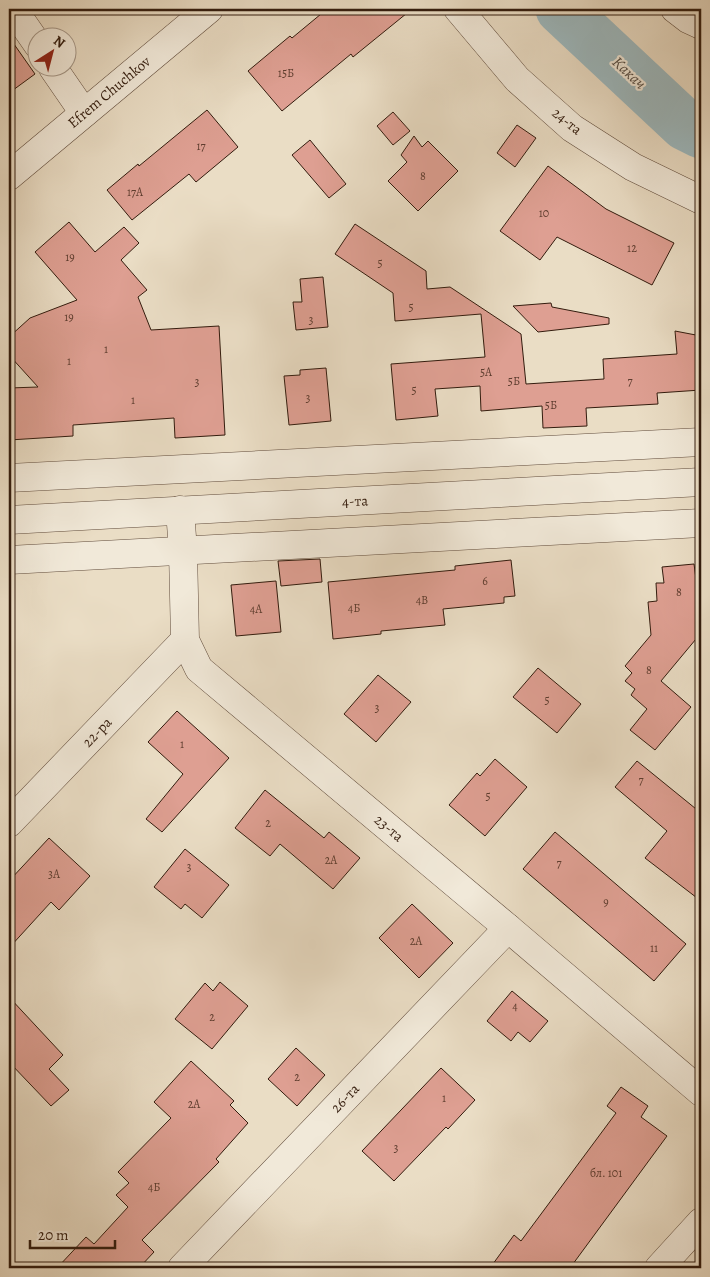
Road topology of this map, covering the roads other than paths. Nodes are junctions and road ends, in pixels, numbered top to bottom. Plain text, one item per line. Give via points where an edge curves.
1 (13, 9) edge
2 (208, 9) edge
3 (458, 9) edge
4 (675, 9) edge
5 (701, 25) edge
6 (28, 31) edge
7 (60, 78) edge
8 (84, 113) junction
9 (9, 176) edge
10 (701, 200) edge
11 (701, 442) edge
12 (9, 478) edge
13 (701, 482) edge
14 (180, 510) junction
15 (9, 520) edge
16 (701, 523) edge
17 (184, 551) junction
18 (9, 560) edge
19 (186, 640) junction
20 (9, 823) edge
21 (508, 928) junction
22 (701, 1092) edge
23 (701, 1222) edge
24 (182, 1268) edge
25 (659, 1268) edge

1 - 6 street
2 - 8 street, Efrem Chuchkov
3 - 10 street, 24-та via 517,79 572,128 634,167
4 - 5 street
7 - 8 street
8 - 9 street, Efrem Chuchkov
11 - 12 street
13 - 14 street, 4-та
14 - 15 street, 4-та
14 - 17 street, 23-та
16 - 17 street
17 - 18 street
17 - 19 street, 23-та
19 - 20 street, 22-ра
19 - 21 street, 23-та via 199,669
21 - 22 street, 23-та
21 - 24 street, 26-та
23 - 25 street

